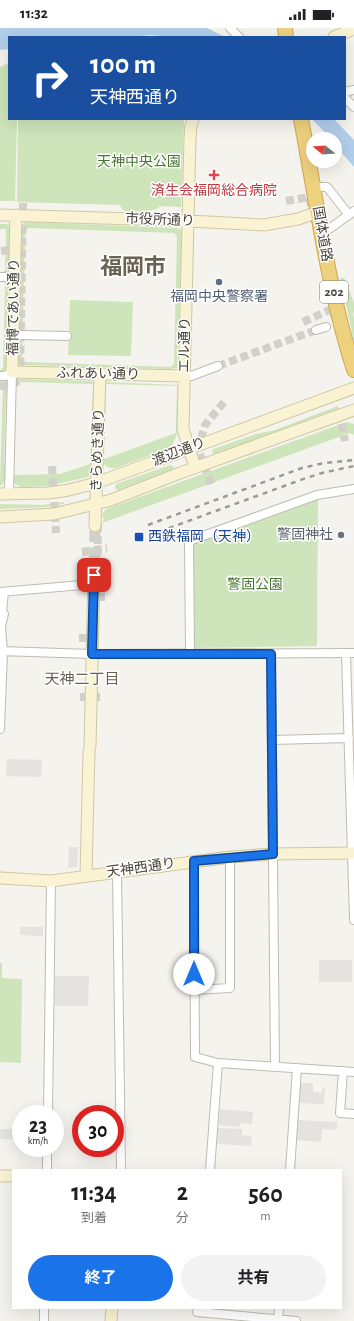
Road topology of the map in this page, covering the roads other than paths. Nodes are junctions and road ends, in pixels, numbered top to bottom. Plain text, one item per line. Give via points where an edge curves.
1 (230, 28) edge
2 (354, 29) edge
3 (238, 36) edge
4 (336, 36) edge
5 (346, 99) edge
6 (354, 107) edge
7 (193, 120) edge
8 (301, 120) edge
9 (314, 187) junction
10 (318, 212) junction
11 (351, 213) edge
12 (16, 215) junction
13 (0, 216) edge
14 (188, 221) junction
15 (322, 234) junction
16 (0, 277) edge
17 (15, 277) junction
18 (326, 327) dead end
19 (316, 330) tunnel mouth
20 (20, 335) dead end
21 (67, 336) dead end
22 (218, 366) tunnel mouth
23 (354, 370) edge
24 (12, 372) junction
25 (100, 374) junction
26 (0, 376) edge
27 (188, 376) junction
28 (354, 388) edge
29 (354, 410) edge
30 (189, 448) junction
31 (195, 467) junction
32 (96, 483) junction
33 (354, 489) edge
34 (4, 494) edge
35 (96, 505) junction
36 (0, 516) edge
37 (95, 526) tunnel mouth
38 (94, 580) joint
39 (2, 592) edge
40 (2, 651) edge
41 (92, 654) junction
42 (190, 654) junction
43 (271, 654) junction
44 (350, 654) edge
45 (0, 729) edge
46 (349, 738) junction
47 (272, 740) junction
48 (353, 853) edge
49 (273, 854) junction
50 (230, 857) junction
51 (194, 861) junction
52 (117, 872) junction
53 (86, 876) junction
54 (0, 878) edge
55 (51, 881) junction
56 (354, 920) edge
57 (194, 990) junction
58 (218, 1063) junction
59 (275, 1066) junction
60 (297, 1068) junction
61 (343, 1071) junction
62 (354, 1072) edge
63 (48, 1105) edge
64 (354, 1114) edge
65 (47, 1157) edge
66 (47, 1169) edge
67 (121, 1169) edge
68 (210, 1169) edge
69 (290, 1169) edge
70 (0, 1176) edge
71 (12, 1176) edge
72 (44, 1309) edge
73 (112, 1309) edge
74 (279, 1309) edge
75 (197, 1314) edge
76 (278, 1320) edge
77 (44, 1321) edge
78 (111, 1321) edge
79 (296, 1321) edge

1 - 3 street
2 - 4 street
5 - 6 street
7 - 14 street, エル通り
8 - 9 highway, 国体道路 / 202
9 - 10 highway, 国体道路 / 202
9 - 11 street via 326,187
10 - 14 street, 市役所通り via 298,219 264,225
10 - 15 highway, 国体道路 / 202
11 - 15 street
12 - 13 street, 市役所通り
12 - 14 street, 市役所通り
12 - 17 street, 福博であい通り
14 - 27 street, エル通り
15 - 23 highway, 国体道路 / 202 via 339,317
16 - 17 street
17 - 24 street, 福博であい通り
18 - 19 street
20 - 21 street
22 - 27 street
24 - 25 street, ふれあい通り
24 - 26 street
24 - 34 street, 福博であい通り
25 - 27 street, ふれあい通り
25 - 32 street, きらめき通り
27 - 30 street, エル通り via 183,430
28 - 30 street, 渡辺通り
29 - 31 street, 渡辺通り
30 - 31 street, エル通り
30 - 32 street, 渡辺通り
31 - 35 street, 渡辺通り
32 - 34 street, 渡辺通り via 49,493
32 - 35 street, きらめき通り
33 - 42 street via 317,495 189,541
35 - 36 street, 渡辺通り via 54,514
35 - 37 street, きらめき通り
38 - 39 street
38 - 41 street
39 - 40 street
40 - 41 street
40 - 45 street
41 - 42 street
41 - 53 street
42 - 43 street
43 - 44 street
43 - 47 street
44 - 46 street
46 - 47 street
46 - 48 street
47 - 49 street
48 - 49 street, 天神西通り
48 - 56 street
49 - 50 street, 天神西通り
49 - 59 street
50 - 51 street, 天神西通り
50 - 57 street via 230,988
51 - 52 street, 天神西通り
51 - 57 street
52 - 53 street, 天神西通り
52 - 67 street
53 - 55 street, 天神西通り
54 - 55 street, 天神西通り
55 - 63 street
57 - 58 street via 195,1057
58 - 59 street
58 - 68 street
59 - 60 street
60 - 61 street
60 - 69 street
61 - 62 street
61 - 64 street via 340,1113
65 - 66 street
70 - 71 street
72 - 77 street
73 - 78 street
74 - 76 street
75 - 76 street
76 - 79 street

